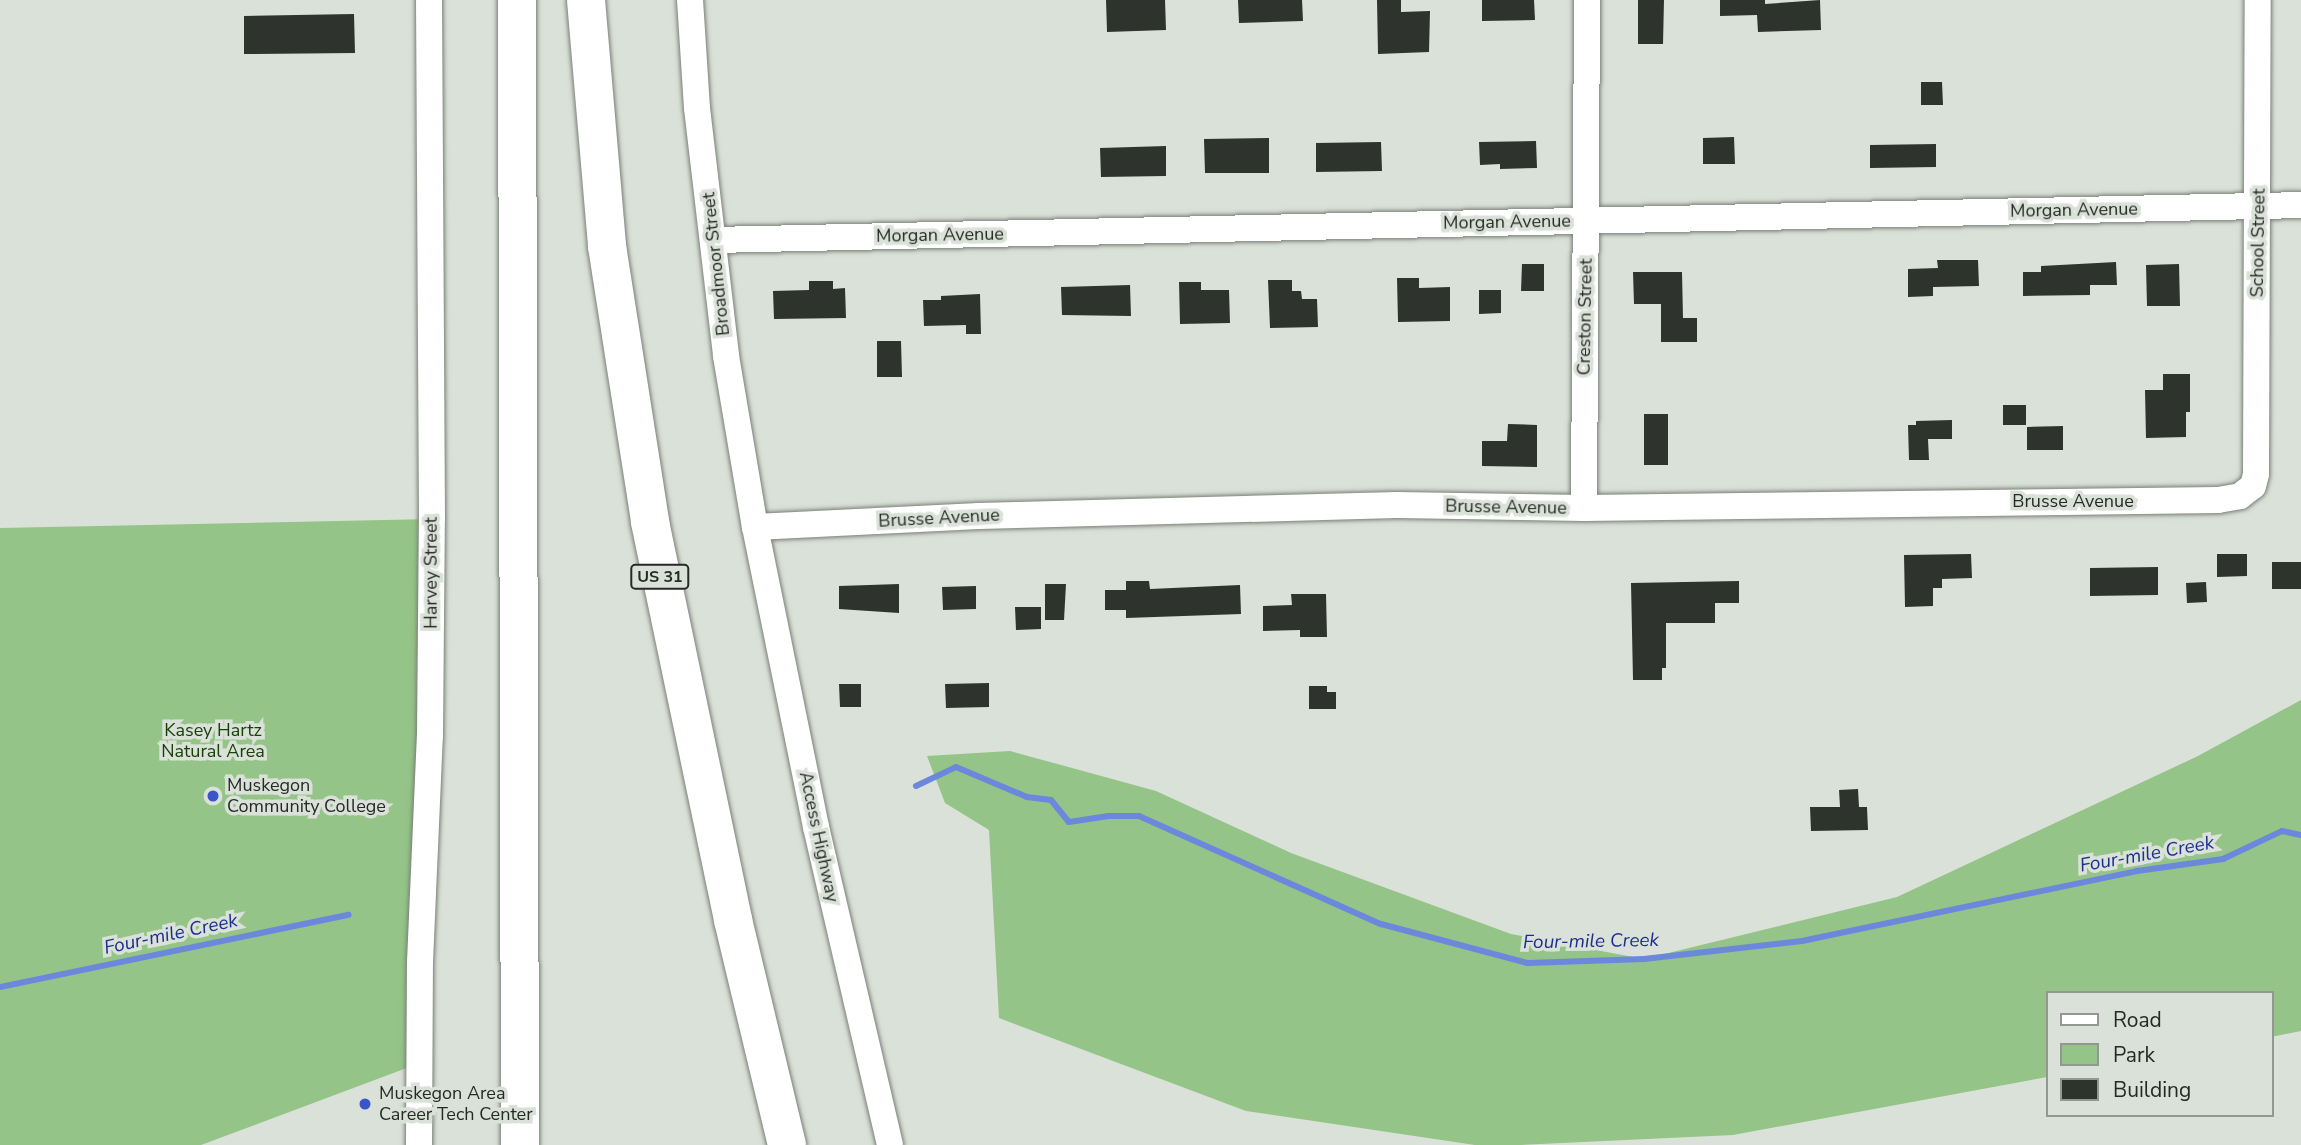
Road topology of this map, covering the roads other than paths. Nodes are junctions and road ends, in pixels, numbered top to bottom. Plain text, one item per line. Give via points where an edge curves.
1 (429, 0) edge
2 (517, 0) edge
3 (586, 0) edge
4 (690, 0) edge
5 (1587, 0) edge
6 (2258, 0) edge
7 (2301, 205) edge
8 (2259, 206) junction
9 (1586, 220) junction
10 (713, 240) junction
11 (2253, 486) joint
12 (1584, 508) junction
13 (755, 527) junction
14 (419, 1145) edge
15 (520, 1145) edge
16 (787, 1145) edge
17 (890, 1145) edge

1 - 14 street, Harvey Street via 432,519
2 - 15 highway
3 - 16 highway, US 31 via 607,246 652,532 733,920
4 - 10 street, Broadmoor Street
5 - 9 street, Creston Street
6 - 8 street, School Street
7 - 8 street, Morgan Avenue
8 - 9 street, Morgan Avenue
8 - 11 street, School Street
9 - 10 street, Morgan Avenue
9 - 12 street, Creston Street
10 - 13 street, Broadmoor Street via 726,356
11 - 12 street, Brusse Avenue via 2240,496 2218,500
12 - 13 street, Brusse Avenue via 1397,505
13 - 17 street, Access Highway via 816,827

